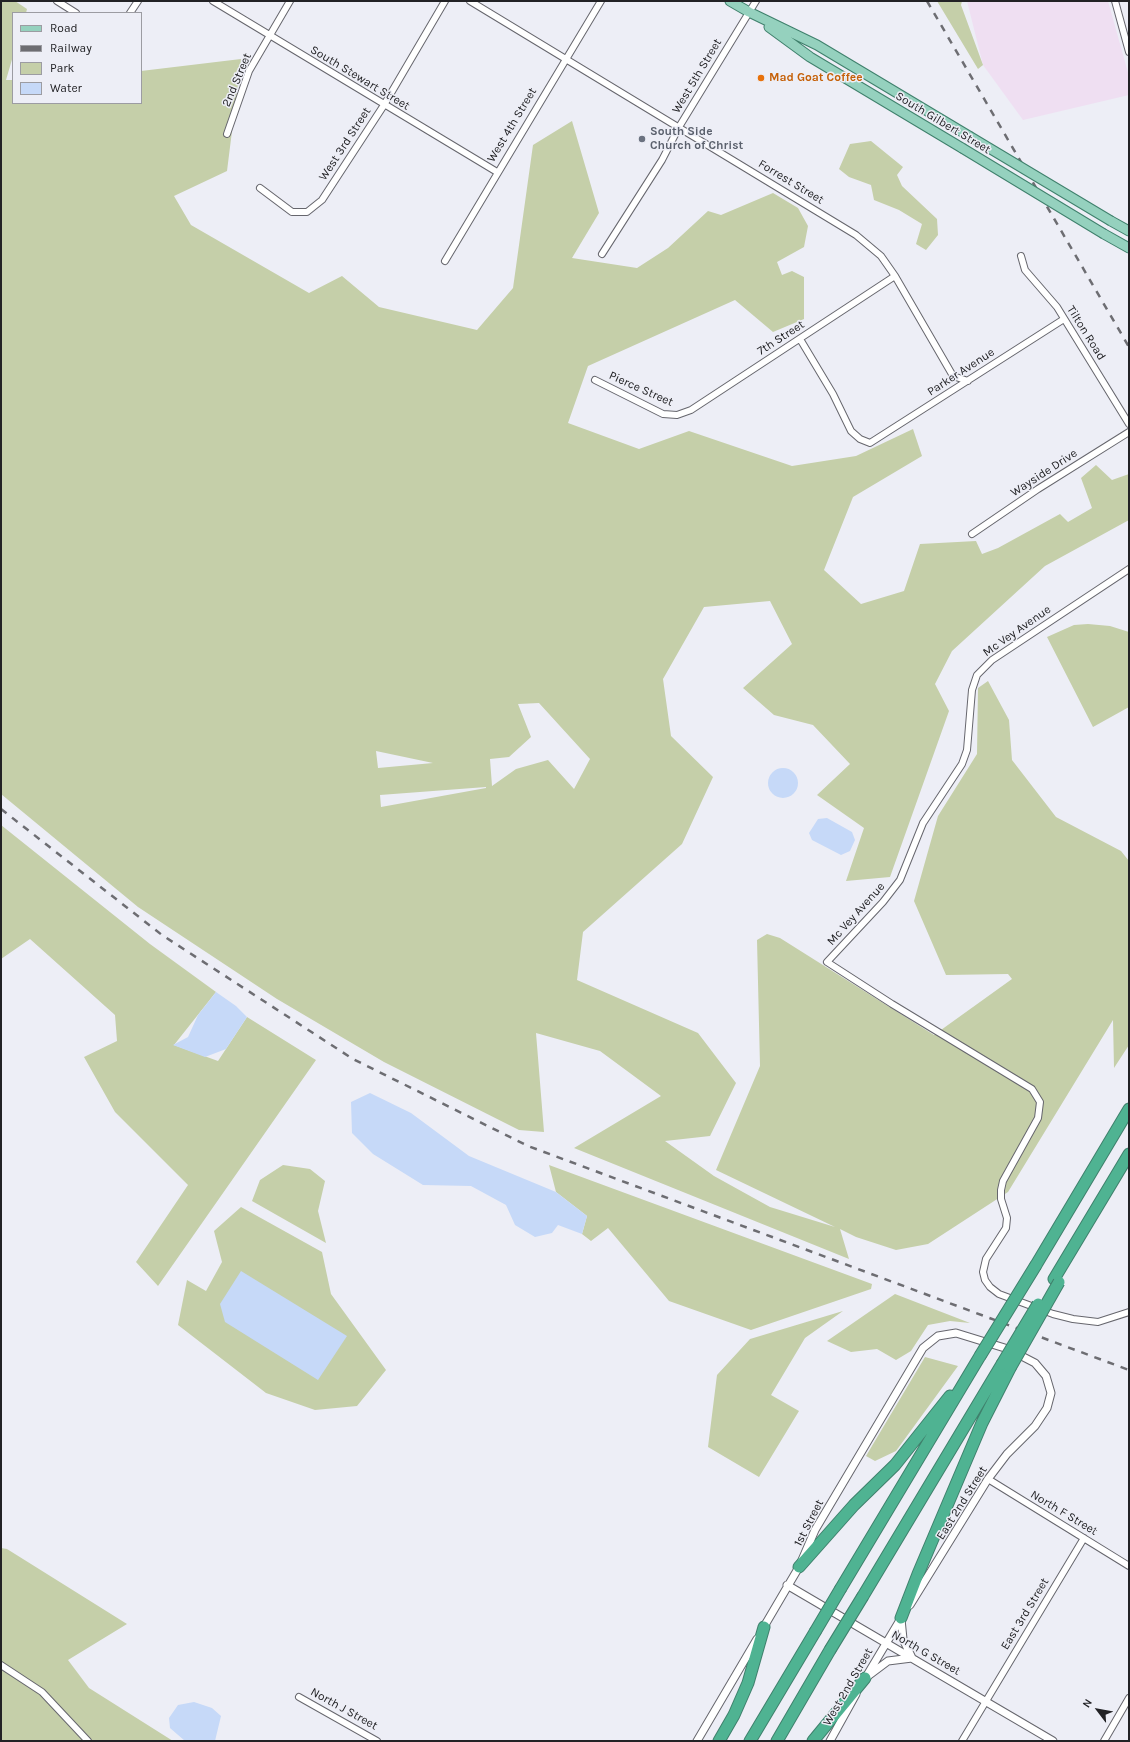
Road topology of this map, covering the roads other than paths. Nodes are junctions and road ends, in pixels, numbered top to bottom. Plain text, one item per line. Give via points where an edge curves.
1 (57, 1) edge
2 (138, 1) edge
3 (213, 1) edge
4 (290, 1) edge
5 (445, 1) edge
6 (470, 1) edge
7 (601, 1) edge
8 (730, 1) edge
9 (756, 1) edge
10 (1115, 1) edge
11 (74, 12) edge
12 (131, 12) edge
13 (749, 12) junction
14 (269, 36) junction
15 (1129, 52) edge
16 (565, 59) junction
17 (384, 105) junction
18 (679, 127) junction
19 (227, 134) dead end
20 (497, 172) junction
21 (260, 188) dead end
22 (1129, 231) edge
23 (1129, 248) edge
24 (602, 254) dead end
25 (1021, 256) dead end
26 (445, 262) dead end
27 (895, 276) junction
28 (1064, 319) junction
29 (800, 339) junction
30 (595, 380) dead end
31 (968, 381) junction
32 (678, 415) joint
33 (1129, 424) edge
34 (1129, 432) edge
35 (972, 534) dead end
36 (1129, 569) edge
37 (1129, 1108) edge
38 (1129, 1154) edge
39 (1129, 1312) edge
40 (956, 1333) joint
41 (1006, 1366) junction
42 (972, 1370) junction
43 (988, 1479) junction
44 (1084, 1538) junction
45 (1129, 1566) edge
46 (800, 1567) junction
47 (787, 1585) junction
48 (901, 1618) junction
49 (764, 1626) junction
50 (886, 1644) junction
51 (912, 1658) junction
52 (1, 1665) edge
53 (865, 1678) junction
54 (299, 1697) dead end
55 (1129, 1698) edge
56 (986, 1701) junction
57 (88, 1741) edge
58 (377, 1741) edge
59 (698, 1741) edge
60 (719, 1741) edge
61 (750, 1741) edge
62 (777, 1741) edge
63 (813, 1741) edge
64 (830, 1741) edge
65 (962, 1741) edge
66 (1053, 1741) edge
67 (1104, 1741) edge

1 - 11 street
2 - 12 street
3 - 14 street, South Stewart Street
4 - 14 street
5 - 17 street, West 3rd Street
6 - 16 street, Forrest Street
7 - 16 street, West 4th Street
8 - 13 main road, South Gilbert Street
9 - 13 street, West 5th Street
10 - 15 street
13 - 18 street, West 5th Street
13 - 22 main road, South Gilbert Street, bridge via 817,45
13 - 23 main road, South Gilbert Street, bridge via 810,57
14 - 17 street, South Stewart Street
14 - 19 street, 2nd Street via 249,72
16 - 18 street, Forrest Street
16 - 20 street, West 4th Street
17 - 20 street, South Stewart Street
17 - 21 street, West 3rd Street via 322,200 307,212 292,212
18 - 24 street, West 5th Street via 662,160
18 - 27 street, Forrest Street via 856,235 881,256
20 - 26 street, West 4th Street
25 - 28 street, Tilton Road via 1026,270
27 - 29 street, 7th Street
27 - 31 street, Forrest Street via 953,376
28 - 31 street, Parker Avenue
28 - 33 street, Tilton Road
29 - 31 street, Parker Avenue via 834,394 851,431 870,443
29 - 32 street, 7th Street via 691,410
30 - 32 street, Pierce Street via 663,414
34 - 35 street, Wayside Drive
36 - 39 street, Mc Vey Avenue via 992,660 977,675 972,690 967,750 962,764 923,823 900,880 827,962 1032,1089 1040,1102 1038,1118 1003,1181 1001,1199 1006,1228 986,1259 983,1272 985,1280 999,1294 1073,1319 1098,1322
37 - 42 highway, bridge
38 - 41 highway, bridge
40 - 43 street, East 2nd Street via 1008,1349 1035,1363 1046,1376 1051,1393 1047,1408 1035,1426 1007,1454
40 - 46 street, 1st Street via 938,1336 923,1348 815,1530
41 - 48 highway
41 - 62 highway, bridge via 830,1650
42 - 46 highway via 896,1465 854,1505
42 - 61 highway, bridge
43 - 44 street, North F Street
43 - 48 street, East 2nd Street
44 - 45 street, North F Street
44 - 56 street, East 3rd Street
46 - 47 street, 1st Street
47 - 49 street, 1st Street
47 - 50 street, North G Street
48 - 50 street, East 2nd Street
48 - 51 street via 903,1639
49 - 59 street, 1st Street
49 - 60 highway via 748,1683
50 - 51 street, North G Street
50 - 53 street, West 2nd Street
51 - 53 street via 888,1661
51 - 56 street, North G Street
52 - 57 street via 42,1692
53 - 63 highway
53 - 64 street, West 2nd Street
54 - 58 street, North J Street
55 - 67 street
56 - 65 street
56 - 66 street, North G Street

